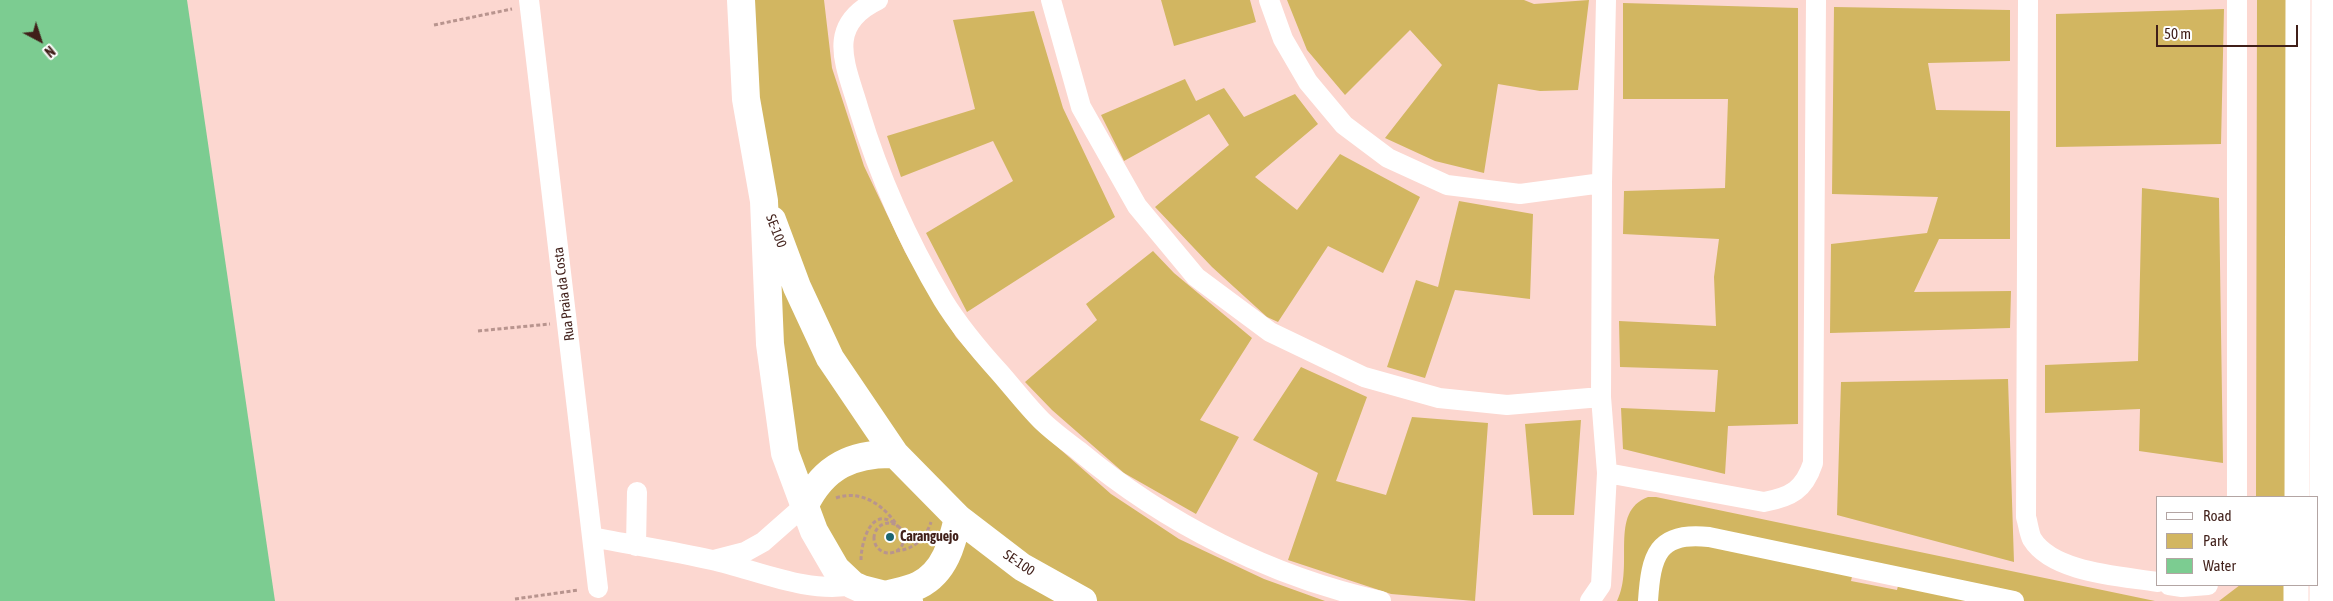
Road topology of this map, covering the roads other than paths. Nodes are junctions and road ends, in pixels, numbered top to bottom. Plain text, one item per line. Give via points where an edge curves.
1 (741, 0) edge
2 (878, 0) edge
3 (1051, 0) edge
4 (1269, 0) edge
5 (1606, 0) edge
6 (1816, 0) edge
7 (2028, 0) edge
8 (2237, 0) edge
9 (2298, 0) edge
10 (2324, 0) edge
11 (529, 3) edge
12 (1602, 183) junction
13 (764, 201) junction
14 (1601, 397) junction
15 (895, 454) junction
16 (1607, 473) junction
17 (637, 492) dead end
18 (2237, 496) edge
19 (2297, 496) edge
20 (806, 509) junction
21 (958, 518) junction
22 (592, 537) junction
23 (636, 546) junction
24 (712, 560) junction
25 (2156, 582) edge
26 (2176, 586) edge
27 (2195, 586) edge
28 (2296, 586) edge
29 (598, 588) road end
30 (875, 594) edge
31 (1083, 601) edge
32 (1381, 601) edge
33 (1590, 601) edge
34 (1648, 601) edge
35 (2014, 601) edge
36 (2296, 601) edge
37 (2322, 601) edge

1 - 13 main road, SE-100 via 746,99
2 - 32 street via 862,8 848,24 843,42 844,57 870,144 905,228 944,301 983,354 1042,421 1109,476 1191,529 1285,573
3 - 14 street via 1081,107 1137,206 1196,277 1270,332 1364,378 1439,398 1507,405
4 - 12 street via 1283,39 1308,82 1344,125 1388,158 1447,184 1520,194
5 - 12 street
6 - 16 street via 1813,463 1809,476 1799,489 1783,499 1764,502
7 - 25 street via 2026,517 2032,539 2048,555 2069,566
8 - 18 street
9 - 19 street
10 - 37 street
11 - 22 street, Rua Praia da Costa
12 - 14 street
13 - 15 main road, SE-100 / SE-100 via 797,287 830,358
13 - 20 main road, SE-100 / SE-100 via 770,344 785,453
14 - 16 street
15 - 20 main road via 854,458 831,470 813,488
15 - 21 main road, SE-100 / SE-100
16 - 33 street via 1601,585
17 - 23 street
20 - 24 street via 745,552
20 - 30 main road, SE-100 / SE-100 via 814,531 836,569
21 - 30 main road via 949,554 937,571 919,585
21 - 31 main road, SE-100 / SE-100 via 1022,566
22 - 23 street
22 - 29 street, Rua Praia da Costa
23 - 24 street
24 - 30 street via 817,587
26 - 27 street
28 - 36 street
34 - 35 street via 1652,565 1660,550 1672,539 1687,534

